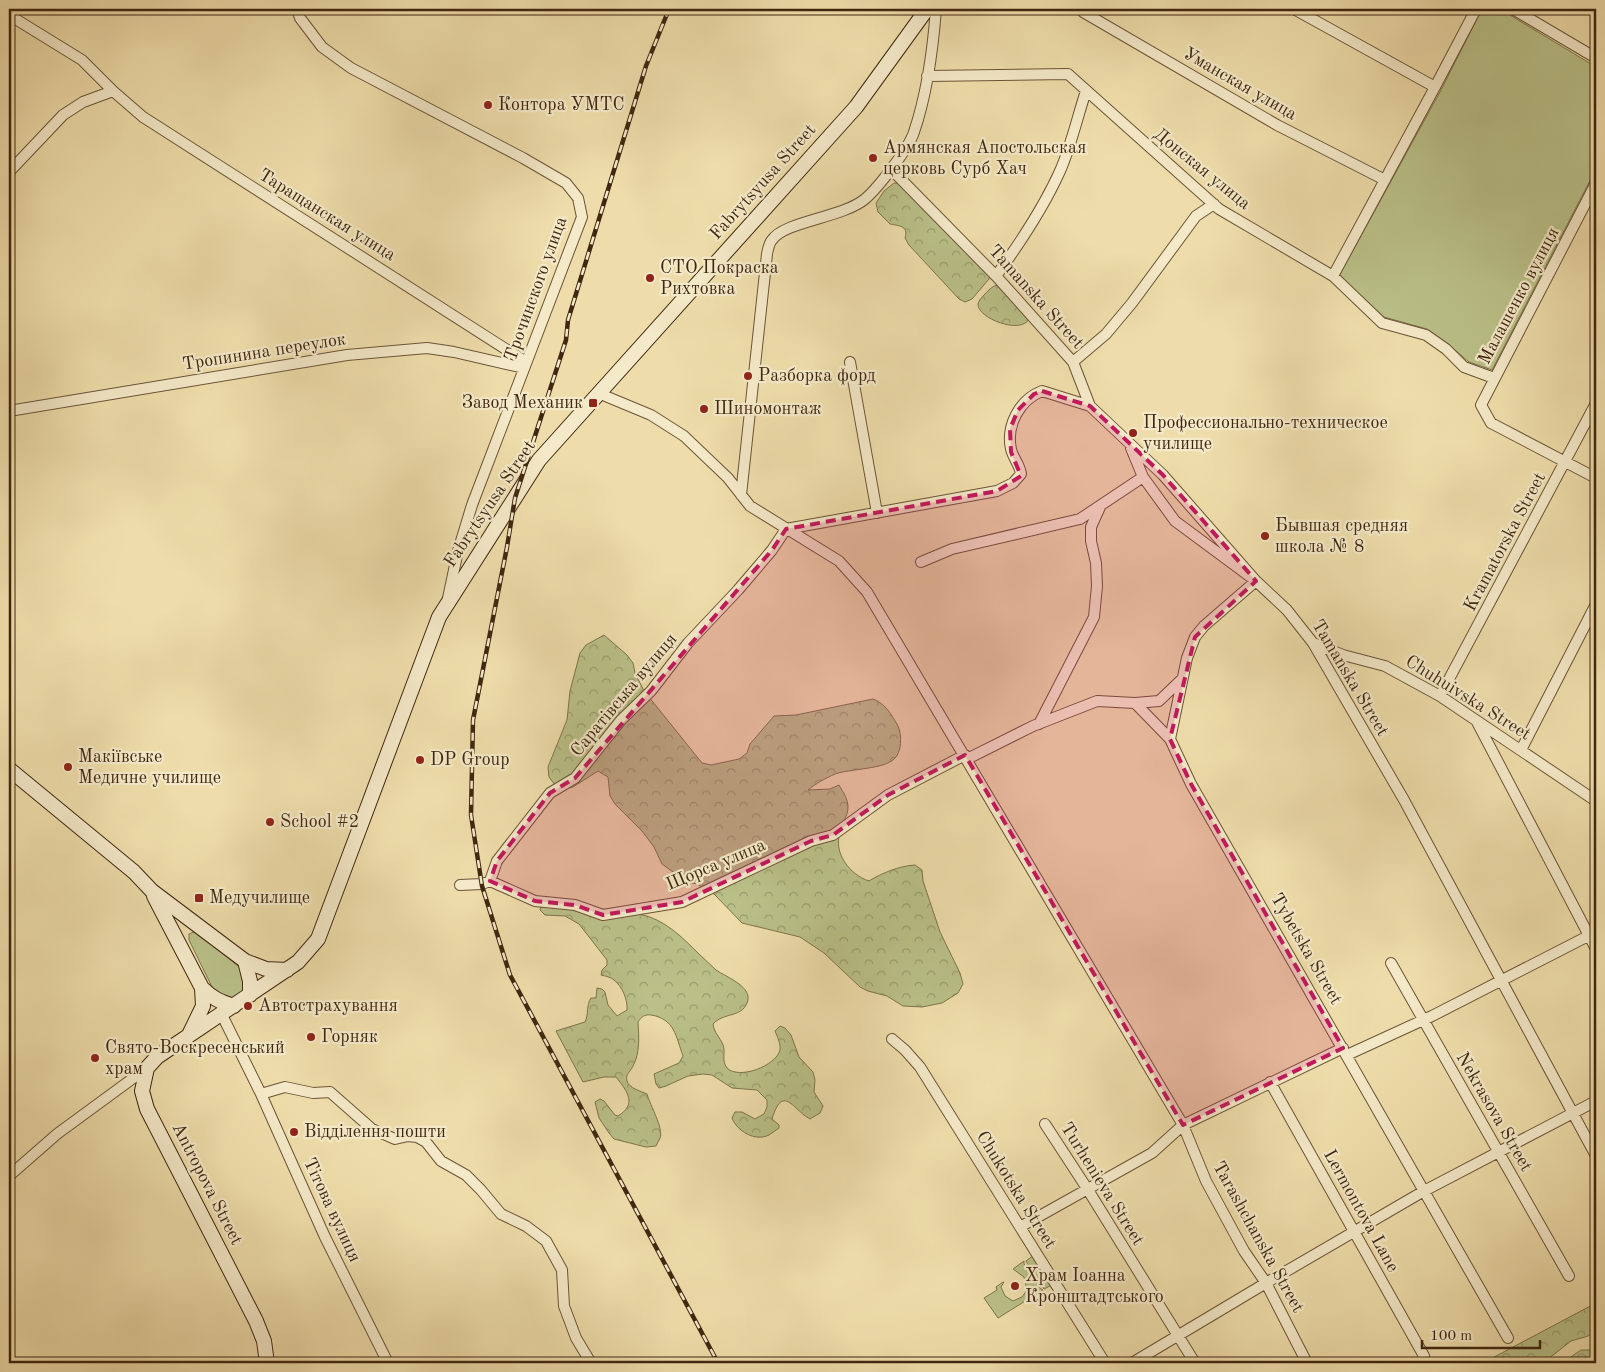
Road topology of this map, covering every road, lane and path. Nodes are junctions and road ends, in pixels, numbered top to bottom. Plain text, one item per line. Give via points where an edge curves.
1 (297, 9) edge
2 (927, 9) edge
3 (936, 9) edge
4 (1294, 9) edge
5 (1476, 9) edge
6 (1513, 9) edge
7 (1083, 12) dead end
8 (9, 15) edge
9 (1596, 58) edge
10 (927, 76) junction
11 (1436, 87) junction
12 (113, 91) junction
13 (1086, 91) junction
14 (891, 169) junction
15 (9, 172) edge
16 (1384, 180) junction
17 (1596, 183) edge
18 (1214, 204) junction
19 (996, 276) junction
20 (1333, 276) junction
21 (850, 362) dead end
22 (1073, 362) junction
23 (525, 365) junction
24 (1494, 378) junction
25 (598, 394) junction
26 (1596, 403) edge
27 (1090, 406) junction
28 (9, 411) edge
29 (1130, 444) junction
30 (1566, 462) junction
31 (1143, 477) junction
32 (1596, 478) edge
33 (741, 496) junction
34 (1100, 507) junction
35 (877, 512) junction
36 (786, 529) junction
37 (921, 562) dead end
38 (1256, 580) junction
39 (1596, 604) edge
40 (447, 605) junction
41 (1313, 642) junction
42 (1182, 679) junction
43 (1440, 696) junction
44 (1135, 703) junction
45 (1477, 721) junction
46 (1038, 724) junction
47 (1170, 739) junction
48 (1521, 750) junction
49 (966, 757) junction
50 (9, 769) edge
51 (1595, 797) edge
52 (490, 881) junction
53 (460, 885) dead end
54 (152, 891) junction
55 (194, 924) junction
56 (1593, 934) edge
57 (177, 937) junction
58 (1596, 949) edge
59 (245, 961) junction
60 (1391, 963) dead end
61 (287, 970) junction
62 (1501, 982) junction
63 (202, 988) junction
64 (250, 995) junction
65 (234, 1006) junction
66 (222, 1015) junction
67 (1424, 1020) junction
68 (188, 1036) junction
69 (892, 1039) dead end
70 (1345, 1051) junction
71 (146, 1068) junction
72 (1270, 1082) junction
73 (261, 1094) junction
74 (1596, 1101) edge
75 (1573, 1114) junction
76 (1045, 1124) dead end
77 (1184, 1125) junction
78 (1498, 1152) junction
79 (1596, 1156) edge
80 (9, 1176) edge
81 (1088, 1190) junction
82 (1424, 1191) junction
83 (1020, 1227) junction
84 (1354, 1232) junction
85 (1569, 1276) dead end
86 (1266, 1283) junction
87 (1178, 1337) junction
88 (1508, 1338) dead end
89 (1424, 1356) dead end
90 (267, 1363) edge
91 (388, 1363) edge
92 (591, 1363) edge
93 (1105, 1363) edge
94 (1132, 1363) edge
95 (1195, 1363) edge
96 (1307, 1363) edge

1 - 23 street, Трочинского улица via 322,47 351,68 523,158 566,183 578,198 582,217
2 - 25 main road, Fabrytsyusa Street via 856,107
3 - 10 street via 934,44
4 - 11 street
5 - 11 street
6 - 9 street
7 - 16 street, Уманская улица via 1277,125
8 - 12 street, Таращанская улица via 82,60
10 - 13 street, Донская улица via 1068,74
10 - 14 street via 914,134
11 - 16 street
12 - 15 street via 83,102 63,115
12 - 23 street, Таращанская улица via 143,117
13 - 18 street, Донская улица
13 - 19 street via 1060,170 1025,235
14 - 19 street, Tamanska Street
14 - 33 street via 864,200 837,214 781,231 771,240
16 - 20 street
17 - 24 street, Малашенко вулиця
18 - 20 street, Донская улица
18 - 22 street via 1196,216 1106,334
19 - 22 street, Tamanska Street
20 - 24 street, Донская улица via 1382,322 1426,335 1464,367
21 - 35 street
22 - 27 street, Tamanska Street
23 - 28 street, Тропинина переулок via 427,348 356,354
23 - 40 street, Трочинского улица via 472,505
24 - 30 street, Малашенко вулиця via 1481,405 1491,423
25 - 33 street, Tarashchanska Street via 651,415 684,436 728,478
25 - 40 main road, Fabrytsyusa Street via 539,460
26 - 30 street, Kramatorska Street
27 - 29 street, Tamanska Street
27 - 35 street via 1042,391 1034,394 1018,410 1010,428 1011,452 1021,474 1013,483 997,491
29 - 31 street
29 - 38 street, Tamanska Street via 1163,475
30 - 32 street
30 - 43 street, Kramatorska Street
31 - 34 street
31 - 38 street via 1175,521
33 - 36 street, Tarashchanska Street via 750,506
34 - 37 street via 1080,519 952,549
34 - 46 street via 1091,527 1097,586 1094,617
35 - 36 street
36 - 49 street, Tarashchanska Street via 839,561 867,592
36 - 52 street, Саратівська вулиця via 772,550 688,643 651,691 621,720 575,778 550,793 497,861
38 - 41 street, Tamanska Street via 1287,610
38 - 42 street via 1195,638
39 - 48 street
40 - 61 main road, Fabrytsyusa Street via 439,617 318,939
41 - 43 street, Chuhuivska Street via 1343,655 1385,666
41 - 62 street, Tamanska Street via 1404,800
42 - 44 street, Щорса улица via 1160,701
42 - 47 street
43 - 45 street, Chuhuivska Street
44 - 46 street, Щорса улица via 1097,701
44 - 47 street, Tybetska Street
45 - 48 street, Chuhuivska Street
45 - 56 street
46 - 49 street, Щорса улица
47 - 70 street, Tybetska Street via 1191,784
48 - 51 street, Chuhuivska Street
49 - 52 street, Щорса улица via 888,795 833,836 811,841 682,902 603,914 575,905 535,901
49 - 77 street, Tarashchanska Street
50 - 54 main road via 134,872
52 - 53 street
54 - 55 main road
54 - 57 main road
55 - 57 main road via 187,924
55 - 59 main road
56 - 58 street
56 - 62 street
57 - 63 main road
59 - 61 main road via 266,969
59 - 64 main road
60 - 67 street, Nekrasova Street
61 - 64 main road, Fabrytsyusa Street
62 - 67 street
62 - 75 street, Tamanska Street
63 - 65 main road via 211,997
63 - 68 main road via 203,1006
64 - 65 main road, Fabrytsyusa Street
65 - 66 main road, Fabrytsyusa Street
66 - 68 main road, Fabrytsyusa Street
66 - 73 street, Тітова вулиця
67 - 70 street
67 - 78 street, Nekrasova Street
68 - 71 main road
69 - 83 street, Chukotska Street via 920,1067
70 - 72 street
70 - 82 street, Tybetska Street
71 - 80 street via 56,1134
71 - 90 main road, Antropova Street via 142,1091 147,1109 256,1322 264,1341
72 - 77 street
72 - 84 street, Lermontova Lane
73 - 91 street, Тітова вулиця
73 - 92 street via 285,1087 313,1093 330,1092 372,1129 395,1139 408,1136 427,1142 441,1161 466,1175 482,1190 501,1214 526,1226 546,1241 562,1270 564,1306 576,1338
74 - 75 street
75 - 78 street
75 - 79 street, Tamanska Street
76 - 81 street, Turhenieva Street
77 - 81 street via 1152,1153
77 - 86 street, Tarashchanska Street via 1206,1181 1244,1251
78 - 82 street
78 - 85 street, Nekrasova Street
81 - 83 street
81 - 87 street, Turhenieva Street
82 - 84 street
82 - 88 street, Tybetska Street
83 - 93 street, Chukotska Street
84 - 86 street
84 - 89 street, Lermontova Lane
86 - 87 street
86 - 96 street, Tarashchanska Street
87 - 94 street
87 - 95 street, Turhenieva Street

